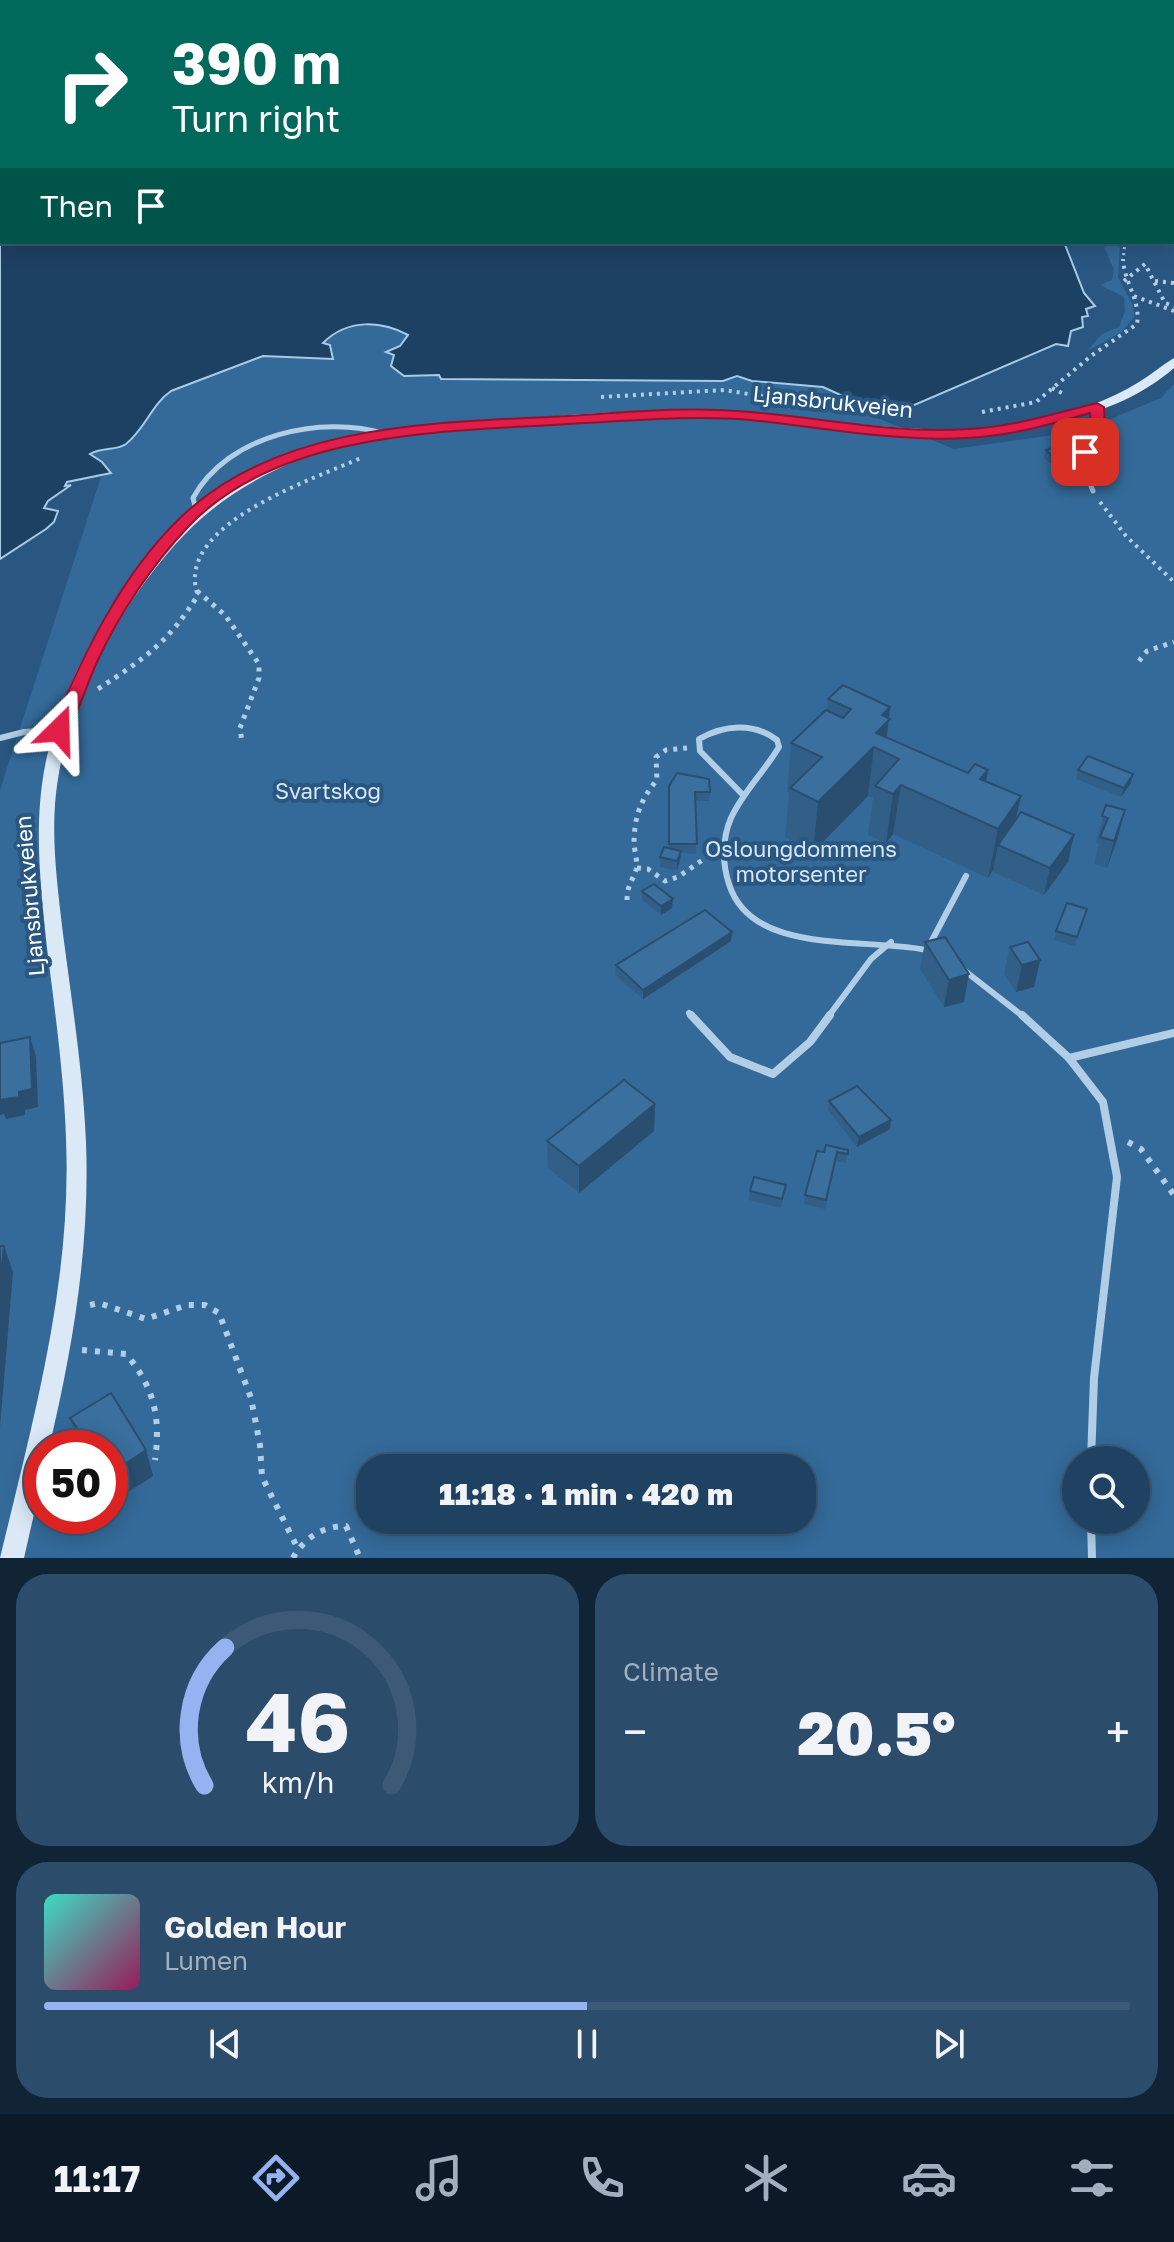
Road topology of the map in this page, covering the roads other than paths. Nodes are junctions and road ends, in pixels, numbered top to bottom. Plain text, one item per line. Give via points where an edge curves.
1 (1174, 362) edge
2 (1097, 407) junction
3 (386, 434) junction
4 (1093, 491) road end
5 (196, 510) junction
6 (62, 723) junction
7 (0, 738) edge
8 (744, 796) junction
9 (966, 876) dead end
10 (891, 942) junction
11 (928, 949) junction
12 (945, 959) edge
13 (955, 965) edge
14 (689, 1013) dead end
15 (1174, 1033) edge
16 (1069, 1058) junction
17 (1092, 1446) edge
18 (1091, 1534) edge
19 (12, 1558) edge
20 (1092, 1558) edge

1 - 2 main road, Ljansbrukveien via 1137,389
2 - 3 main road, Ljansbrukveien via 1018,429 965,434 877,432 687,413
2 - 4 lane via 1098,427 1081,461
3 - 5 main road, Ljansbrukveien via 288,458 246,477
3 - 5 lane via 335,424 262,442 201,481 193,498
5 - 6 main road, Ljansbrukveien via 140,577 90,658
6 - 7 lane
6 - 19 main road, Ljansbrukveien via 50,770 46,818 76,1141 75,1231 58,1350
8 - 8 lane via 773,759 777,740 761,729 711,731 699,739 700,751
8 - 10 lane via 730,822 724,850 726,886 737,905 762,925 813,941
9 - 11 lane
10 - 11 lane
10 - 14 lane via 871,959 810,1042 773,1074 730,1057
11 - 12 lane
13 - 16 lane
15 - 16 lane
16 - 17 lane via 1103,1102 1116,1160
18 - 20 lane

